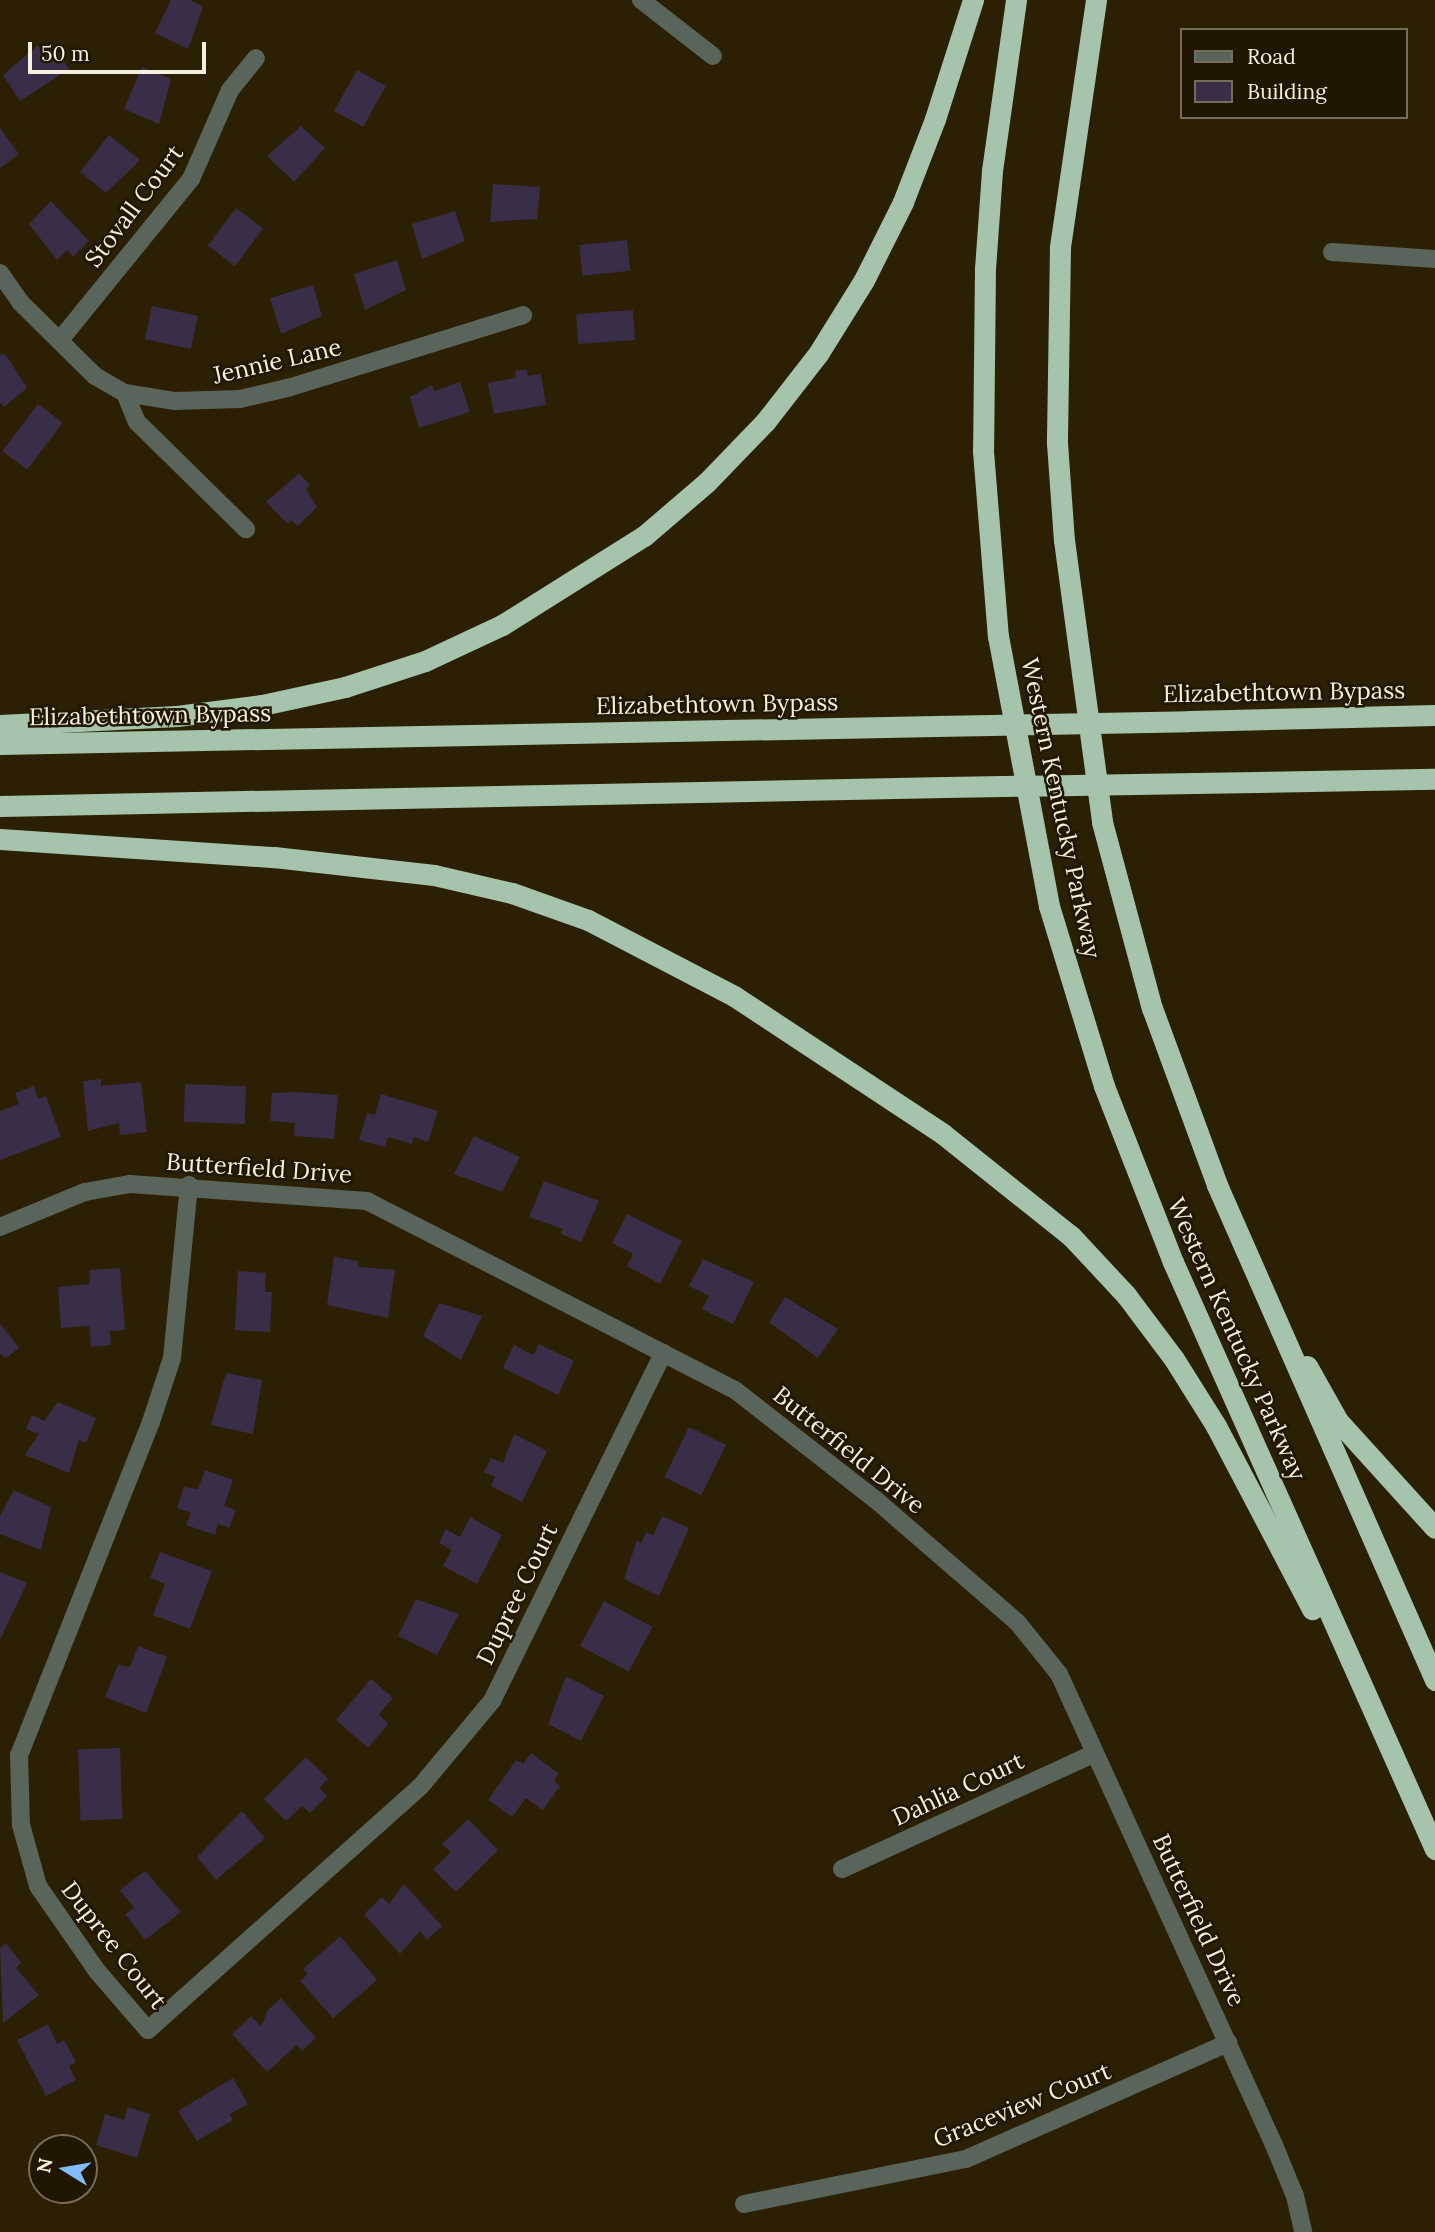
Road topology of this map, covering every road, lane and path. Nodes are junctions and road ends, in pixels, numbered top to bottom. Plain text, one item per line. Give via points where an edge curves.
1 (641, 0) edge
2 (973, 0) edge
3 (1016, 0) edge
4 (1096, 0) edge
5 (713, 56) dead end
6 (256, 58) dead end
7 (1332, 252) dead end
8 (1435, 259) edge
9 (0, 273) edge
10 (523, 316) dead end
11 (60, 340) junction
12 (125, 393) junction
13 (246, 529) dead end
14 (1435, 715) edge
15 (0, 725) edge
16 (0, 744) edge
17 (1435, 779) edge
18 (0, 806) edge
19 (0, 839) edge
20 (189, 1185) junction
21 (0, 1227) edge
22 (1247, 1257) junction
23 (663, 1353) junction
24 (1435, 1528) edge
25 (1435, 1680) edge
26 (1095, 1753) junction
27 (1435, 1850) edge
28 (842, 1869) dead end
29 (1228, 2043) junction
30 (744, 2204) dead end
31 (1303, 2232) edge

1 - 5 street
2 - 15 highway via 903,202 851,301 818,354 765,422 707,482 644,536 502,625 425,661 345,687 262,705 177,716
3 - 27 highway, Western Kentucky Parkway via 992,171 985,268 983,452 998,636 1049,906 1104,1086 1172,1262
4 - 22 highway, Western Kentucky Parkway via 1060,247 1057,443 1064,540 1102,822 1125,916 1182,1097
6 - 11 street, Stovall Court via 230,90 191,179
7 - 8 street
9 - 11 street, Jennie Lane via 20,302
10 - 12 street, Jennie Lane via 240,399 194,402
11 - 12 street, Jennie Lane via 96,376
12 - 13 street via 137,422
14 - 16 highway, Elizabethtown Bypass, bridge
17 - 18 highway, bridge
19 - 27 highway via 354,864 434,875 512,893 588,920 662,955 734,996 943,1134 1071,1236 1126,1295 1174,1359 1255,1497
20 - 21 street, Butterfield Drive via 130,1184 85,1192
20 - 23 street, Butterfield Drive via 367,1201
20 - 23 street, Dupree Court via 172,1358 19,1755 21,1825 38,1886 97,1971 148,2031 420,1787 492,1701
22 - 24 highway via 1338,1421
22 - 25 highway, Western Kentucky Parkway
23 - 26 street, Butterfield Drive via 735,1390 876,1500 1017,1622 1059,1674
26 - 28 street, Dahlia Court
26 - 29 street, Butterfield Drive
29 - 30 street, Graceview Court via 966,2159
29 - 31 street, Butterfield Drive via 1295,2196

